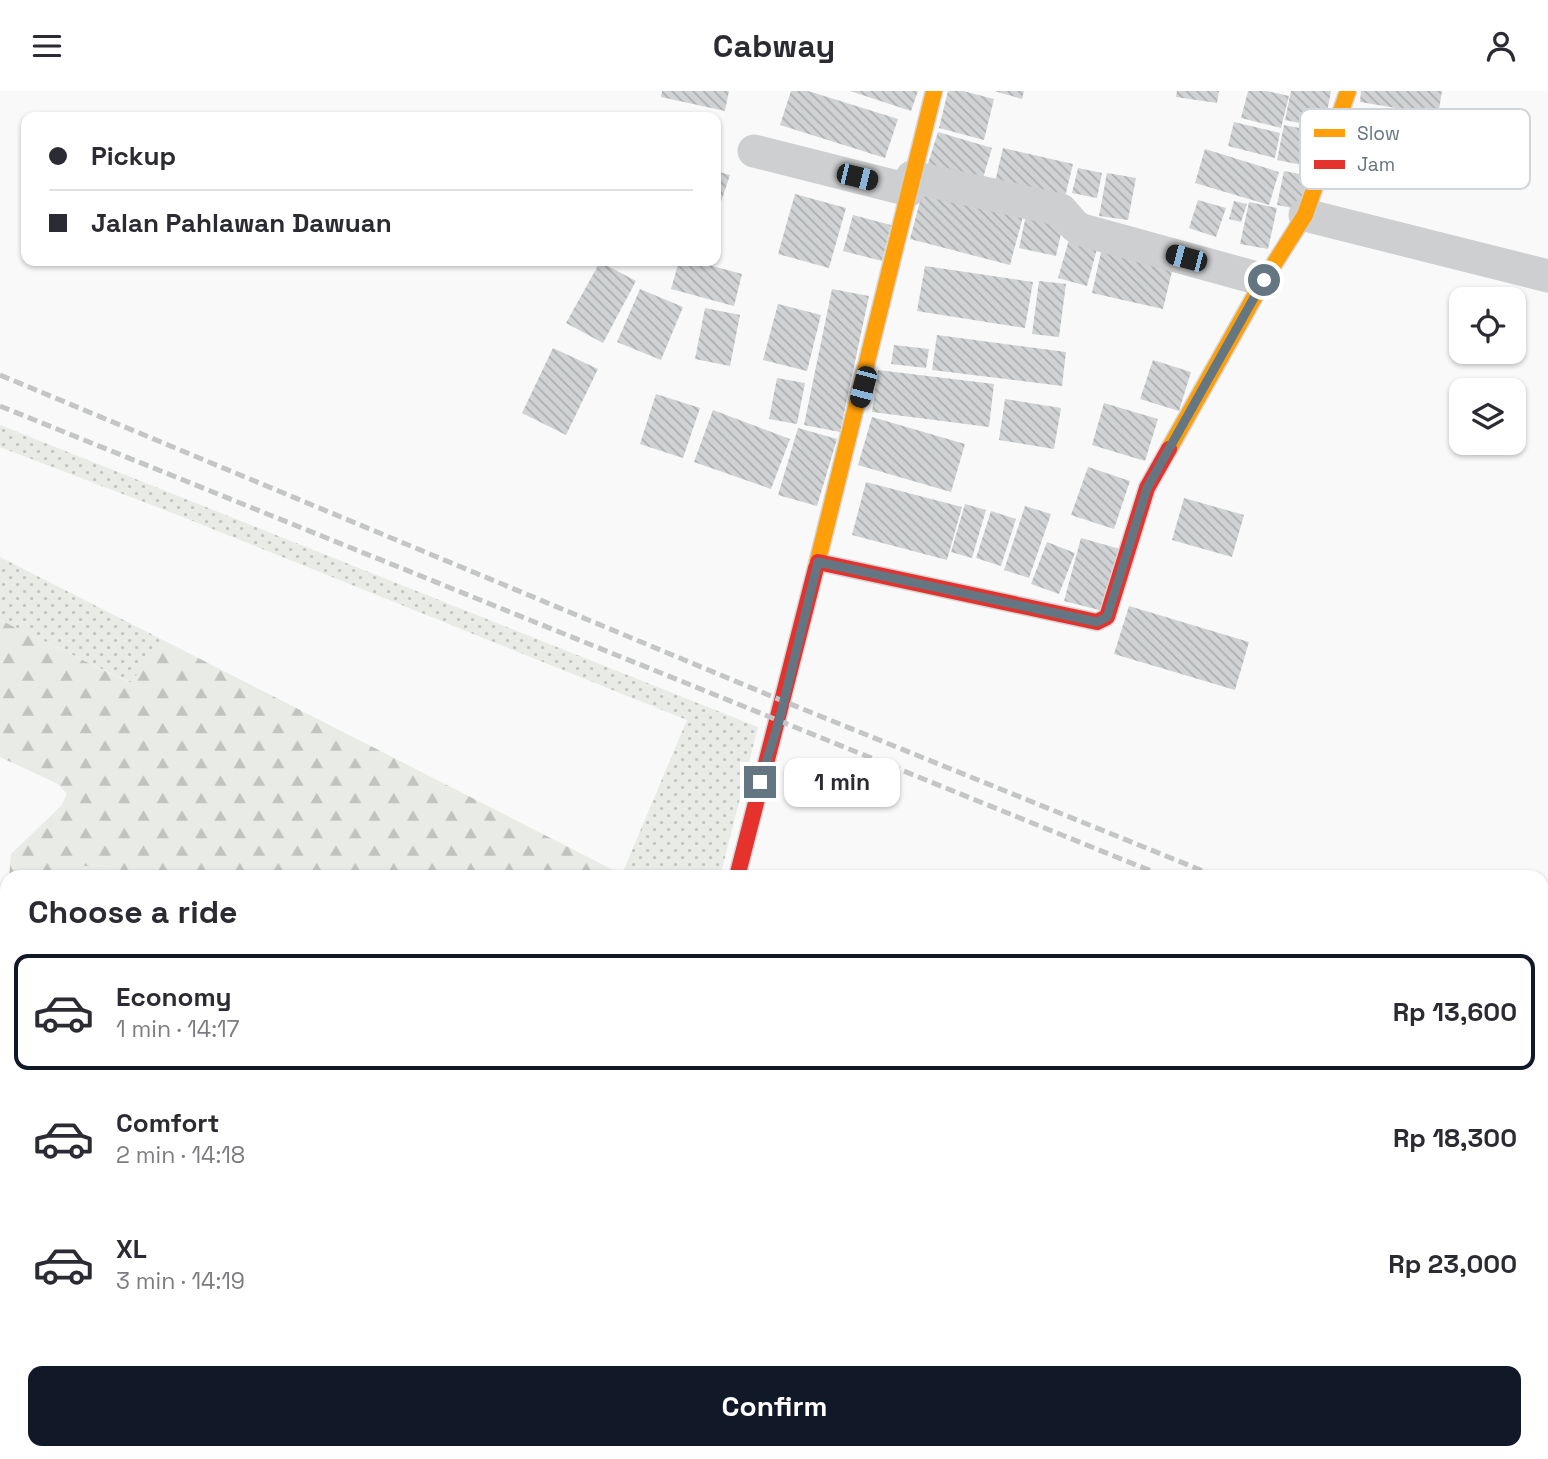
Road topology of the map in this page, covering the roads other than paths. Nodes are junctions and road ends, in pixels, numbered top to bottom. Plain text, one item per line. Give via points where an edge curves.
1 (934, 91) edge
2 (1348, 91) edge
3 (1342, 109) edge
4 (754, 151) dead end
5 (911, 183) junction
6 (1314, 189) edge
7 (1305, 215) junction
8 (1548, 276) edge
9 (1264, 280) junction
10 (818, 562) junction
11 (739, 870) edge

1 - 5 street
2 - 3 street
4 - 5 street
5 - 9 street via 1061,210 1082,230
5 - 10 street
6 - 7 street
7 - 8 street
7 - 9 street
9 - 10 street via 1147,488 1104,619 1097,622
10 - 11 street

